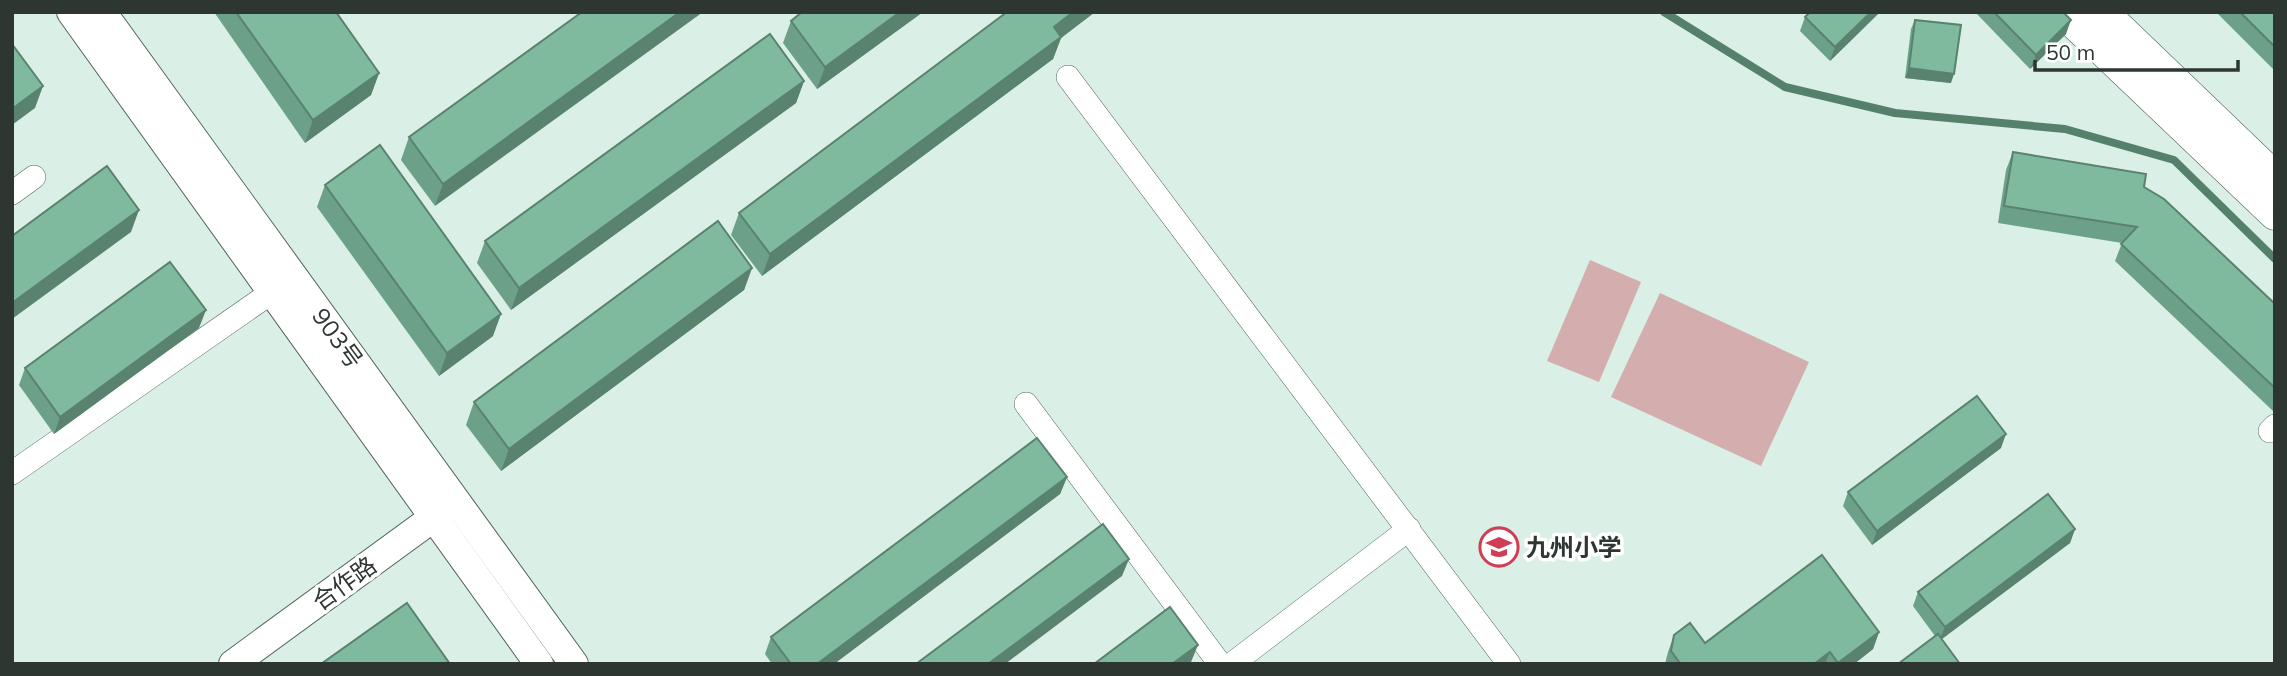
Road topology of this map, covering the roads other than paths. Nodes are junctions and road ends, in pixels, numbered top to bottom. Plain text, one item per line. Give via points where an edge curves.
1 (71, 12) edge
2 (102, 12) edge
3 (2063, 12) edge
4 (2102, 12) edge
5 (1068, 78) dead end
6 (34, 177) dead end
7 (2275, 178) edge
8 (12, 193) edge
9 (2275, 214) edge
10 (283, 285) junction
11 (1026, 404) dead end
12 (12, 473) edge
13 (445, 509) junction
14 (1409, 529) junction
15 (233, 664) edge
16 (539, 664) edge
17 (574, 664) edge
18 (1220, 664) edge
19 (1232, 664) edge
20 (1509, 664) edge

1 - 10 street
2 - 10 street, 903号
3 - 9 main road
4 - 7 main road
5 - 14 street
6 - 8 street
10 - 12 street
10 - 13 street, 903号
11 - 18 street
13 - 15 street, 合作路
13 - 16 street
13 - 17 street, 903号
14 - 19 street
14 - 20 street

